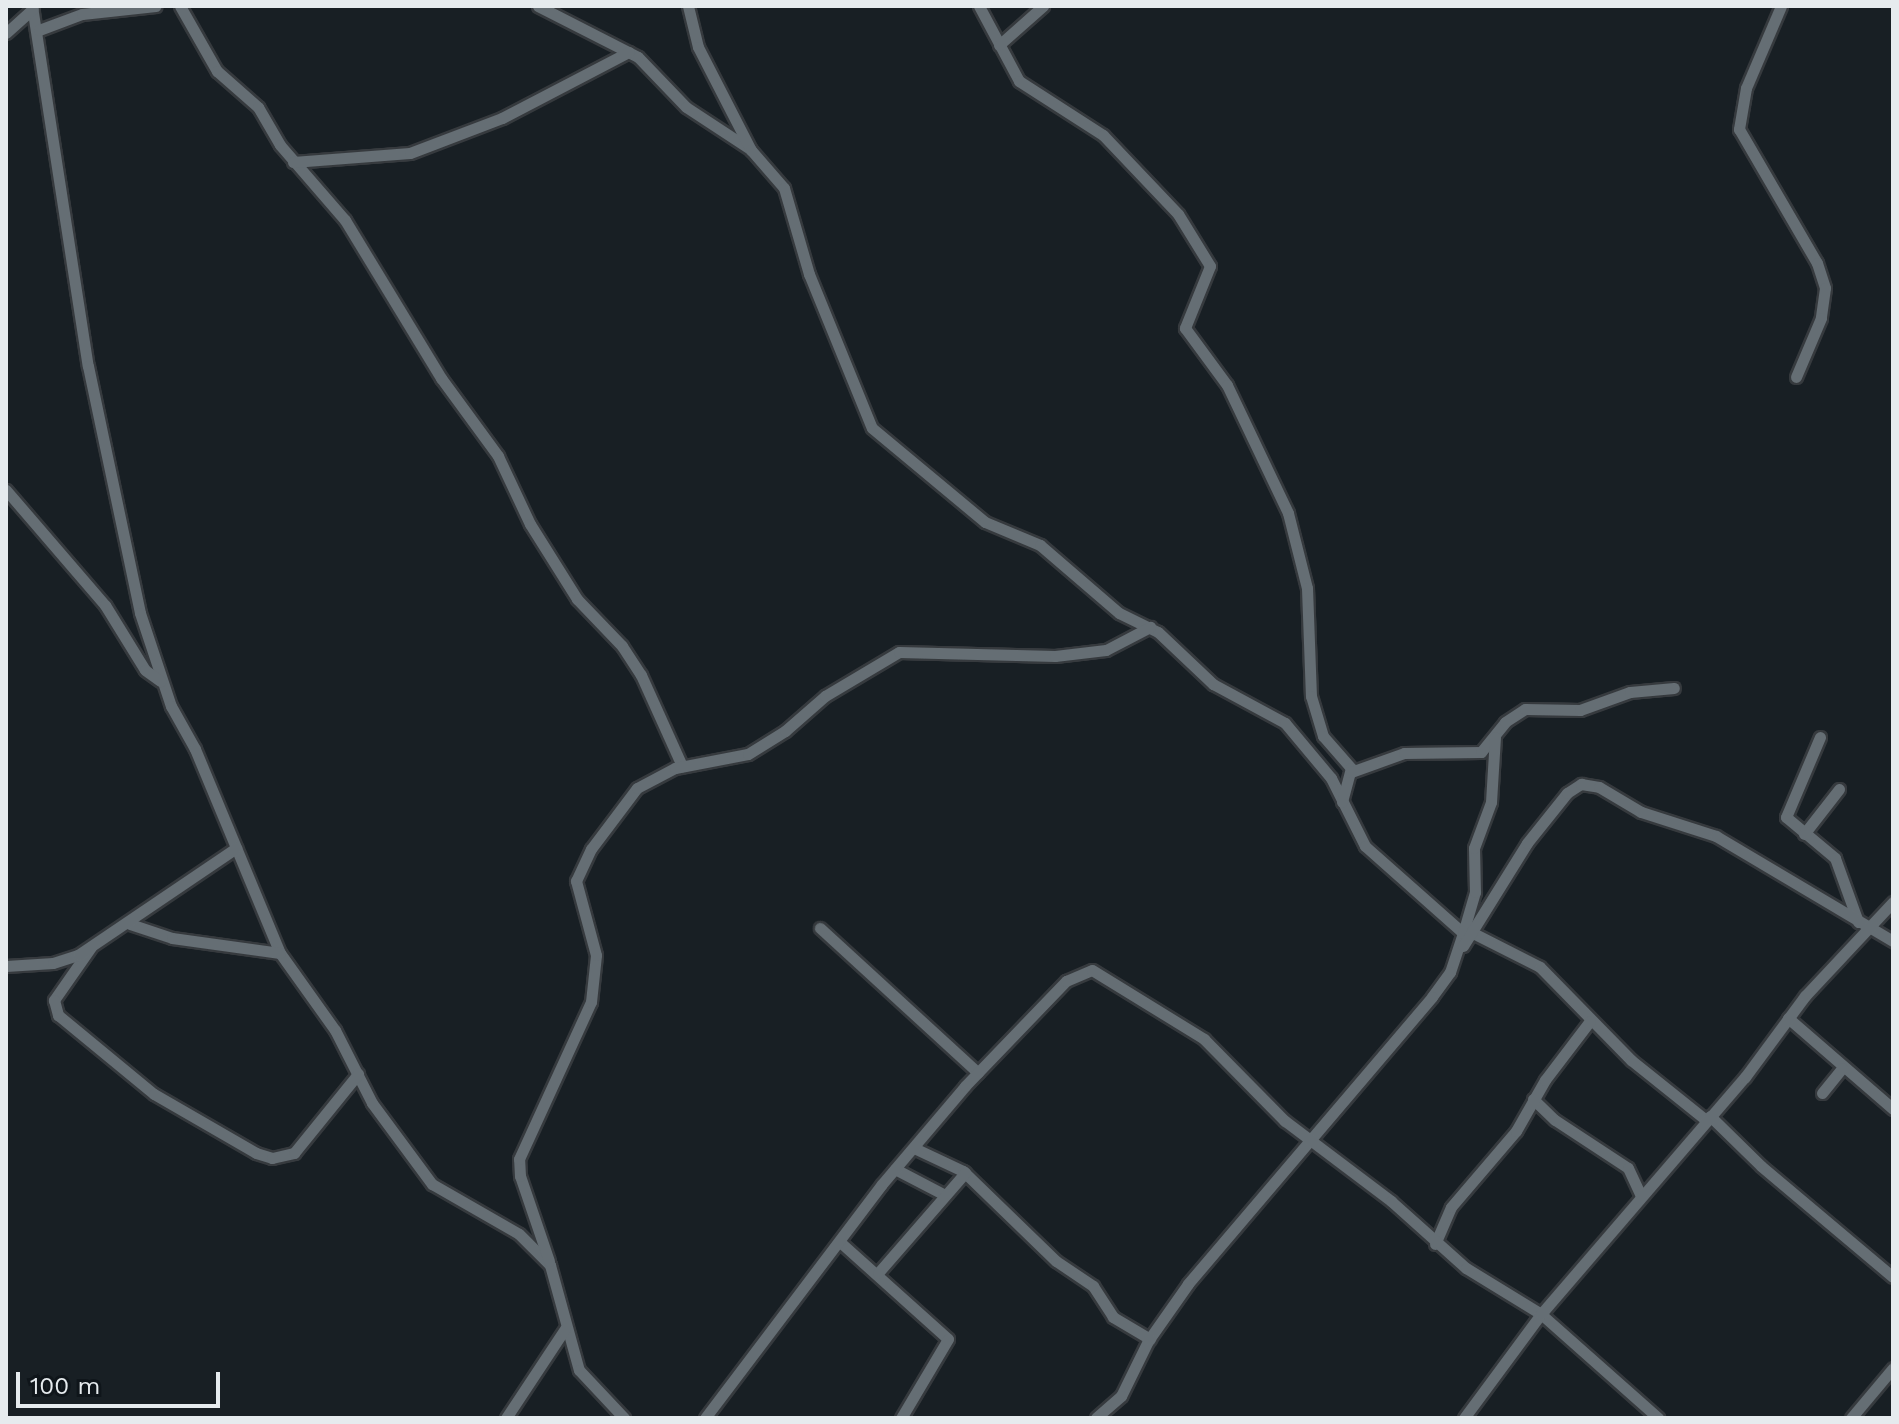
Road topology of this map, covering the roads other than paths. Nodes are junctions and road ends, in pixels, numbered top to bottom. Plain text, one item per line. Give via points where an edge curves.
1 (155, 6) edge
2 (180, 6) edge
3 (538, 6) edge
4 (688, 6) edge
5 (979, 6) edge
6 (1043, 6) edge
7 (1781, 6) edge
8 (33, 8) edge
9 (39, 30) junction
10 (6, 33) edge
11 (999, 45) junction
12 (629, 52) junction
13 (751, 150) junction
14 (293, 162) junction
15 (1796, 377) dead end
16 (6, 490) edge
17 (1150, 627) junction
18 (161, 682) junction
19 (1674, 688) dead end
20 (1495, 737) junction
21 (1820, 737) dead end
22 (682, 766) junction
23 (1351, 772) junction
24 (1839, 789) dead end
25 (1342, 802) junction
26 (1804, 834) junction
27 (236, 848) junction
28 (1893, 902) edge
29 (130, 924) junction
30 (1864, 925) junction
31 (820, 928) dead end
32 (1468, 933) junction
33 (1893, 941) edge
34 (91, 947) junction
35 (280, 953) junction
36 (6, 966) edge
37 (1788, 1018) junction
38 (1590, 1021) junction
39 (1842, 1068) junction
40 (978, 1073) junction
41 (358, 1074) junction
42 (1822, 1093) dead end
43 (1533, 1099) junction
44 (1893, 1109) edge
45 (1708, 1118) junction
46 (1310, 1140) junction
47 (914, 1148) junction
48 (895, 1169) junction
49 (965, 1173) junction
50 (945, 1195) junction
51 (1641, 1196) junction
52 (840, 1242) junction
53 (1435, 1244) junction
54 (550, 1265) junction
55 (878, 1273) junction
56 (1893, 1277) edge
57 (1541, 1314) junction
58 (565, 1329) junction
59 (1150, 1339) junction
60 (1893, 1368) edge
61 (506, 1418) edge
62 (624, 1418) edge
63 (705, 1418) edge
64 (901, 1418) edge
65 (1096, 1418) edge
66 (1464, 1418) edge
67 (1658, 1418) edge
68 (1851, 1418) edge

1 - 9 street via 82,14
2 - 14 street via 217,71 258,107
3 - 12 street
4 - 13 street via 698,47
5 - 11 street
6 - 11 street
7 - 15 street via 1746,88 1739,129 1817,263 1825,288 1821,318
8 - 9 street
8 - 10 street
9 - 18 street via 57,190 88,366 140,613
11 - 23 street via 1019,81 1103,135 1178,214 1210,266 1185,328 1227,385 1288,513 1307,588 1311,696 1323,736
12 - 13 street via 686,107
12 - 14 street via 502,118 410,153
13 - 17 street via 784,188 809,274 872,428 985,522 1040,545 1119,613
14 - 22 street via 345,220 441,378 498,456 530,524 577,599 635,665
16 - 18 street via 105,605 145,670
17 - 22 street via 1106,650 1055,656 899,652 825,696 748,754
17 - 25 street via 1225,693 1285,723 1331,778
18 - 27 street
19 - 20 street via 1630,692 1580,710 1525,709
20 - 23 street via 1476,754 1404,753
20 - 32 street via 1491,802 1474,848 1475,892
21 - 26 street via 1787,812 1788,822
22 - 54 street via 652,776 637,788 591,849 576,881 596,955 591,1002 519,1159
23 - 25 street
24 - 26 street
25 - 32 street via 1365,846
26 - 30 street via 1835,858
27 - 29 street
27 - 35 street
28 - 30 street
29 - 34 street
29 - 35 street via 172,938
30 - 32 street via 1716,836 1641,812 1599,787 1581,784 1567,793 1527,843
30 - 33 street
30 - 37 street
31 - 40 street
32 - 38 street via 1540,967 1570,993
32 - 46 street via 1432,997
34 - 36 street via 53,963
34 - 41 street via 54,1000 58,1015 154,1094 256,1153 272,1158 294,1153
35 - 41 street via 335,1030
37 - 39 street
37 - 45 street
38 - 43 street
38 - 45 street
39 - 42 street
39 - 44 street
40 - 46 street via 1066,981 1092,970 1204,1039
40 - 47 street
41 - 54 street via 372,1103 432,1184 519,1234
43 - 51 street via 1555,1120 1628,1168
43 - 53 street via 1516,1131 1451,1207
45 - 51 street
45 - 56 street
46 - 53 street via 1391,1201
46 - 59 street via 1188,1284
47 - 48 street
47 - 49 street
48 - 50 street
48 - 52 street
49 - 50 street
49 - 59 street via 1056,1261 1093,1286 1113,1317
50 - 55 street
51 - 57 street
52 - 55 street
52 - 63 street
53 - 57 street
54 - 58 street via 565,1308
55 - 64 street via 948,1339
57 - 66 street
57 - 67 street
58 - 61 street
58 - 62 street via 579,1370
59 - 65 street via 1121,1396
60 - 68 street

